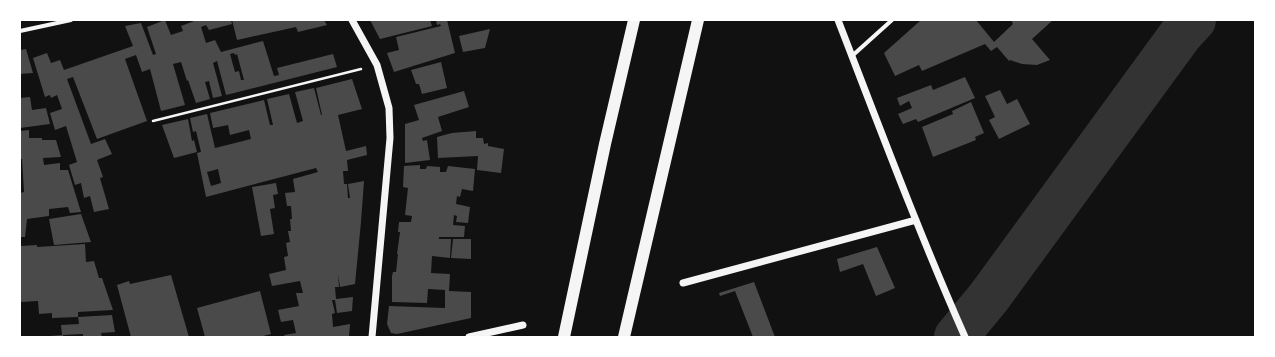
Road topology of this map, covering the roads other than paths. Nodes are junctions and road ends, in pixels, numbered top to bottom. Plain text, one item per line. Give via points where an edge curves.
1 (71, 20) edge
2 (352, 20) edge
3 (634, 20) edge
4 (698, 20) edge
5 (838, 20) edge
6 (892, 20) edge
7 (20, 31) edge
8 (852, 56) junction
9 (916, 220) junction
10 (683, 283) dead end
11 (522, 325) dead end
12 (372, 337) edge
13 (470, 337) edge
14 (564, 337) edge
15 (624, 337) edge
16 (965, 337) edge

1 - 7 street
2 - 12 street via 377,65 389,108 390,138
3 - 14 highway
4 - 15 highway
5 - 8 street
6 - 8 street
8 - 9 street
9 - 10 street
9 - 16 street
11 - 13 street

